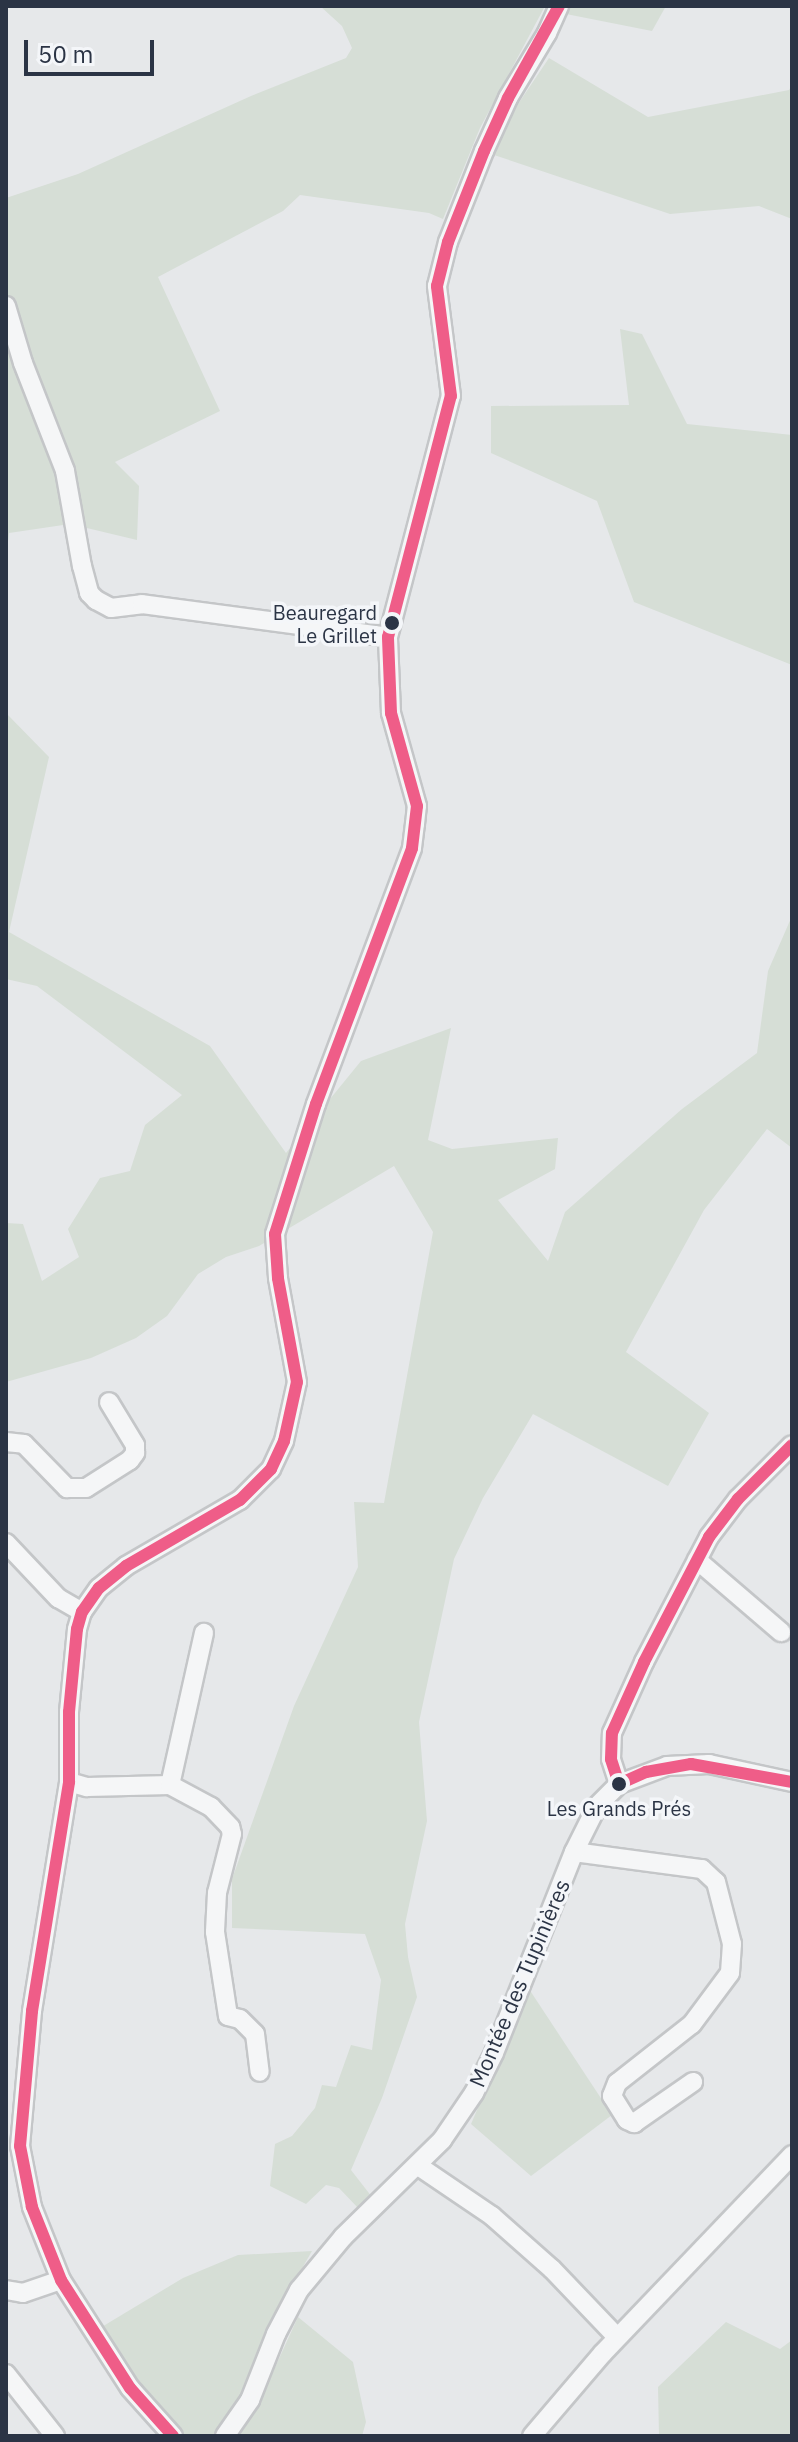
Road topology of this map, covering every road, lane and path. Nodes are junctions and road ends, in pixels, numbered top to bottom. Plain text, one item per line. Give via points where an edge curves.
1 (559, 6) edge
2 (6, 306) edge
3 (388, 637) junction
4 (109, 1402) dead end
5 (6, 1442) edge
6 (792, 1445) edge
7 (6, 1543) edge
8 (697, 1560) junction
9 (82, 1612) junction
10 (781, 1632) dead end
11 (204, 1633) dead end
12 (69, 1782) junction
13 (792, 1782) edge
14 (619, 1784) junction
15 (170, 1785) junction
16 (574, 1852) junction
17 (260, 2072) dead end
18 (693, 2082) dead end
19 (792, 2155) edge
20 (417, 2165) junction
21 (15, 2175) edge
22 (61, 2280) junction
23 (6, 2290) edge
24 (617, 2337) junction
25 (6, 2374) edge
26 (55, 2436) edge
27 (173, 2436) edge
28 (225, 2436) edge
29 (532, 2436) edge

1 - 3 street via 508,98 448,242 437,304 451,396
2 - 3 street via 65,471 82,566 96,600 111,608 142,604
3 - 9 street via 391,713 417,806 412,848 316,1104 275,1234 297,1382 284,1441 271,1469 240,1500 112,1576
4 - 5 street via 135,1453 86,1488 67,1488 24,1444
6 - 8 street via 738,1499
7 - 9 street via 58,1598
8 - 10 street
8 - 14 street via 612,1733 611,1759
9 - 12 street via 69,1712
11 - 15 street
12 - 15 street via 87,1787
12 - 21 street
13 - 14 street, Montée des Tupinières via 691,1764 656,1769
14 - 16 street, Montée des Tupinières via 597,1806
15 - 17 street via 211,1807 230,1827 215,1932 228,2016 240,2019 255,2034
16 - 18 street via 702,1869 716,1882 732,1944 730,1973 692,2024 617,2083 612,2096 634,2123
16 - 20 street, Montée des Tupinières via 474,2093 442,2140
19 - 24 street
20 - 24 street via 492,2216
20 - 28 street, Montée des Tupinières via 343,2237 299,2290 250,2400
21 - 22 street
22 - 23 street via 23,2293
22 - 27 street via 130,2388
24 - 29 street
25 - 26 street

